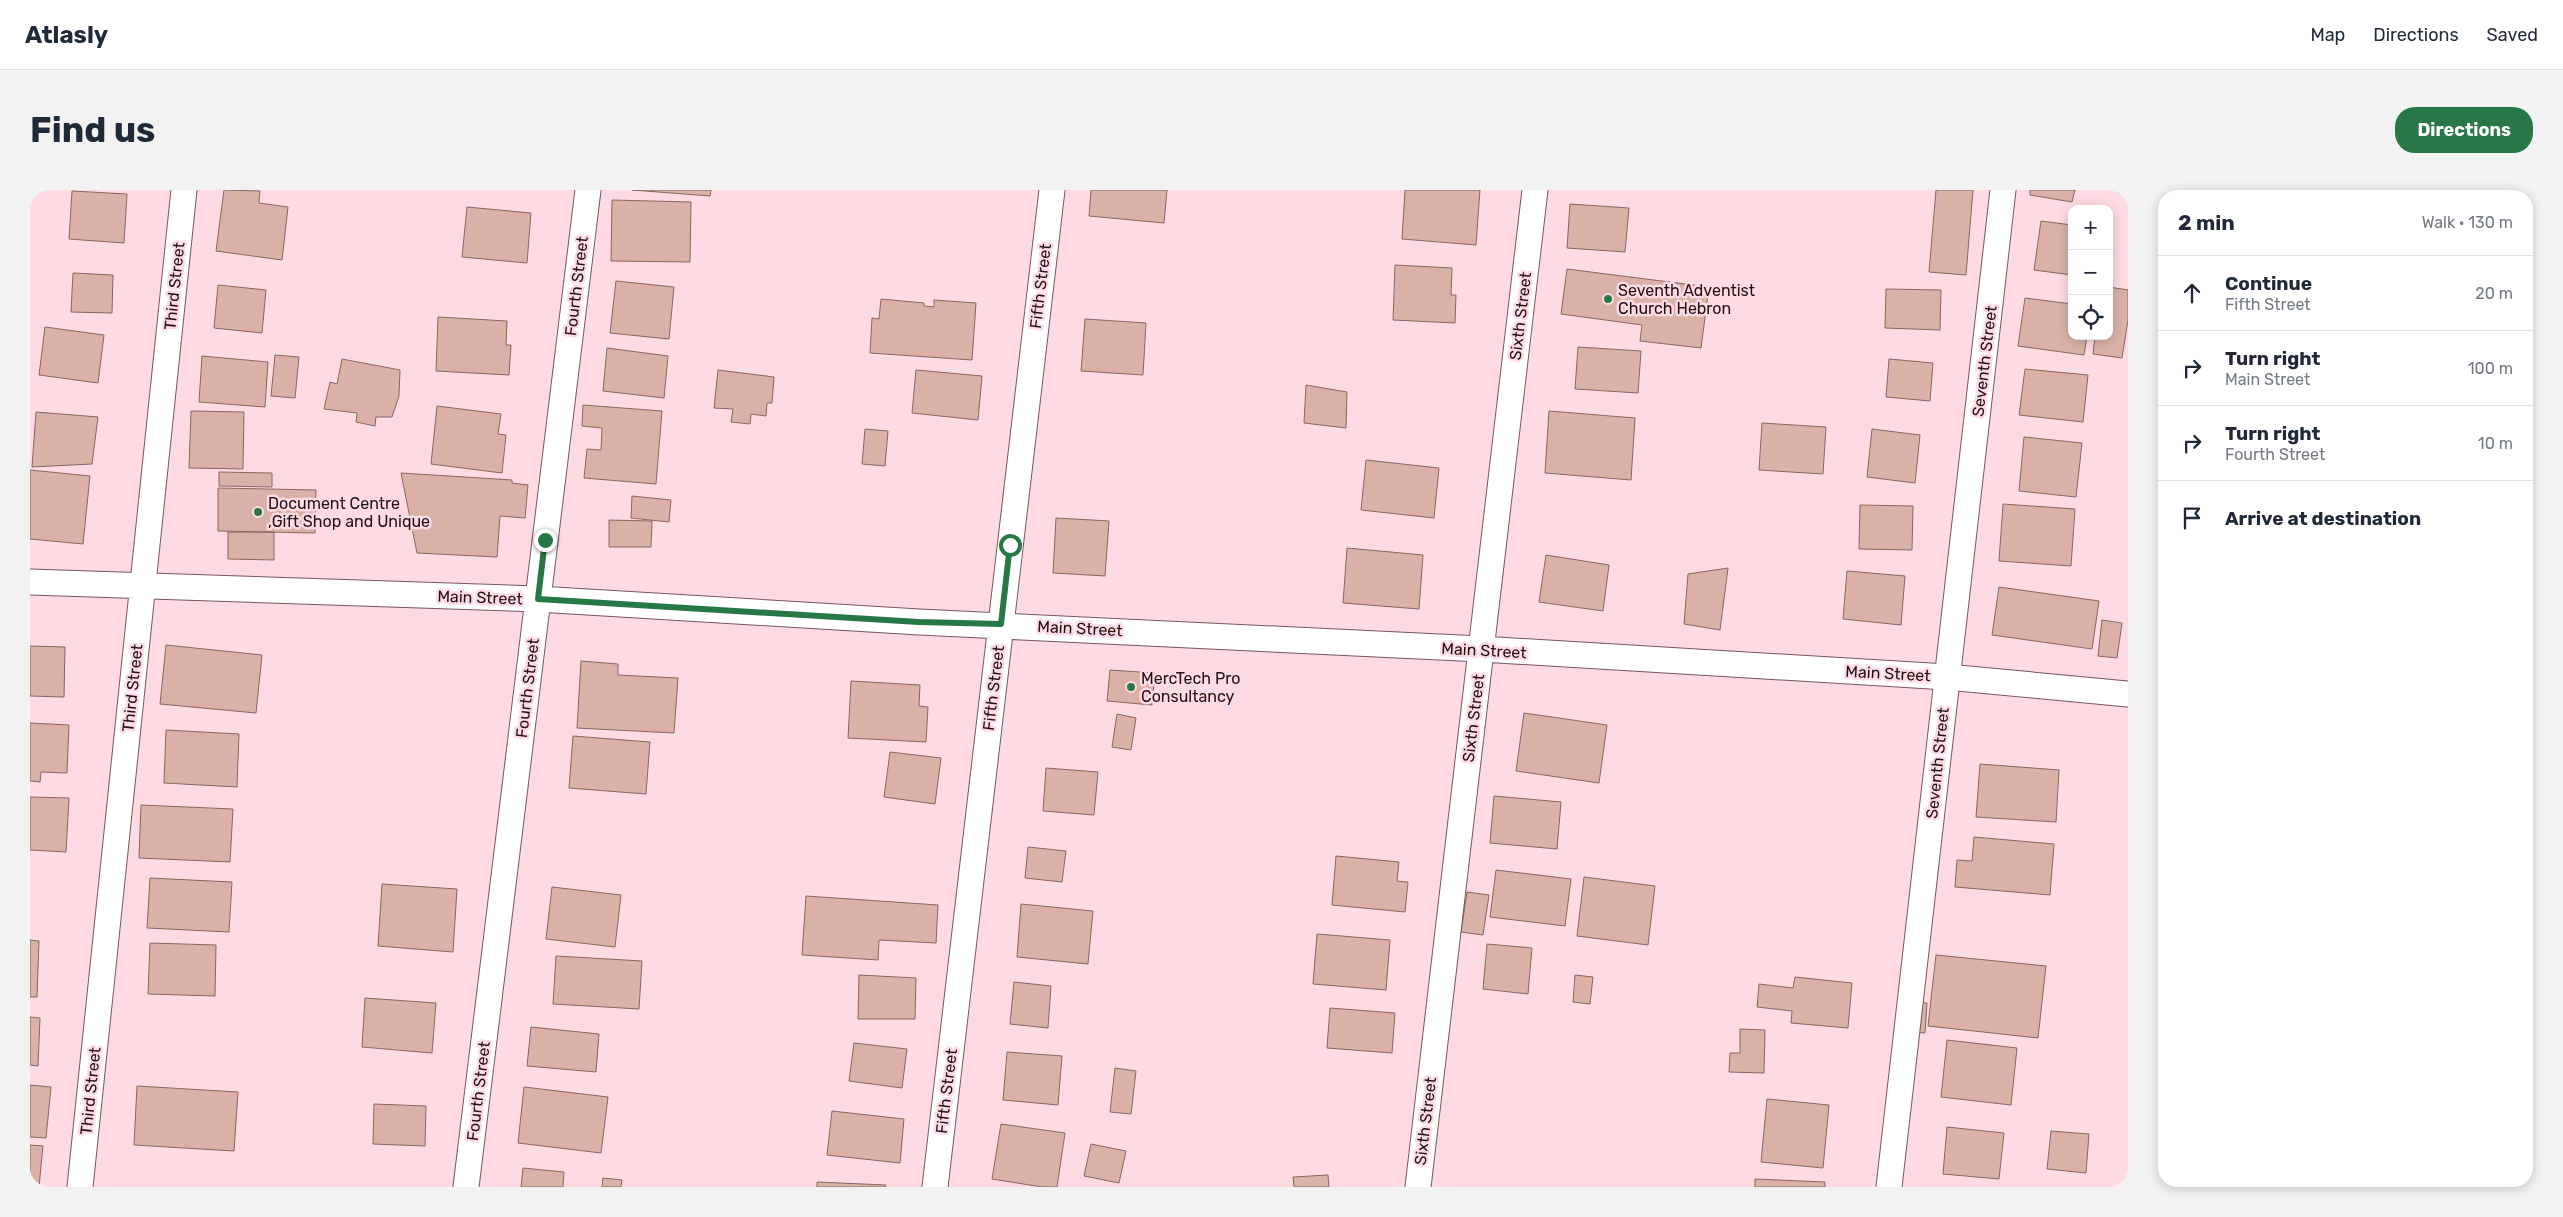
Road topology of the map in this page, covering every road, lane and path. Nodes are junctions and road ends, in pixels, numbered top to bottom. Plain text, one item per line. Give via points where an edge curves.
1 (184, 190) edge
2 (588, 190) edge
3 (1052, 190) edge
4 (1535, 190) edge
5 (2003, 190) edge
6 (30, 582) edge
7 (143, 586) junction
8 (538, 599) junction
9 (1001, 624) junction
10 (1481, 649) junction
11 (1947, 677) junction
12 (2128, 694) edge
13 (80, 1187) edge
14 (466, 1187) edge
15 (935, 1187) edge
16 (1418, 1187) edge
17 (1890, 1187) edge

1 - 7 street, Third Street
2 - 8 street, Fourth Street
3 - 9 street, Fifth Street
4 - 10 street, Sixth Street
5 - 11 street, Seventh Street
6 - 7 street, Main Street
7 - 8 street, Main Street
7 - 13 street, Third Street
8 - 9 street, Main Street
8 - 14 street, Fourth Street
9 - 10 street, Main Street
9 - 15 street, Fifth Street
10 - 11 street, Main Street
10 - 16 street, Sixth Street
11 - 12 street, Main Street
11 - 17 street, Seventh Street

